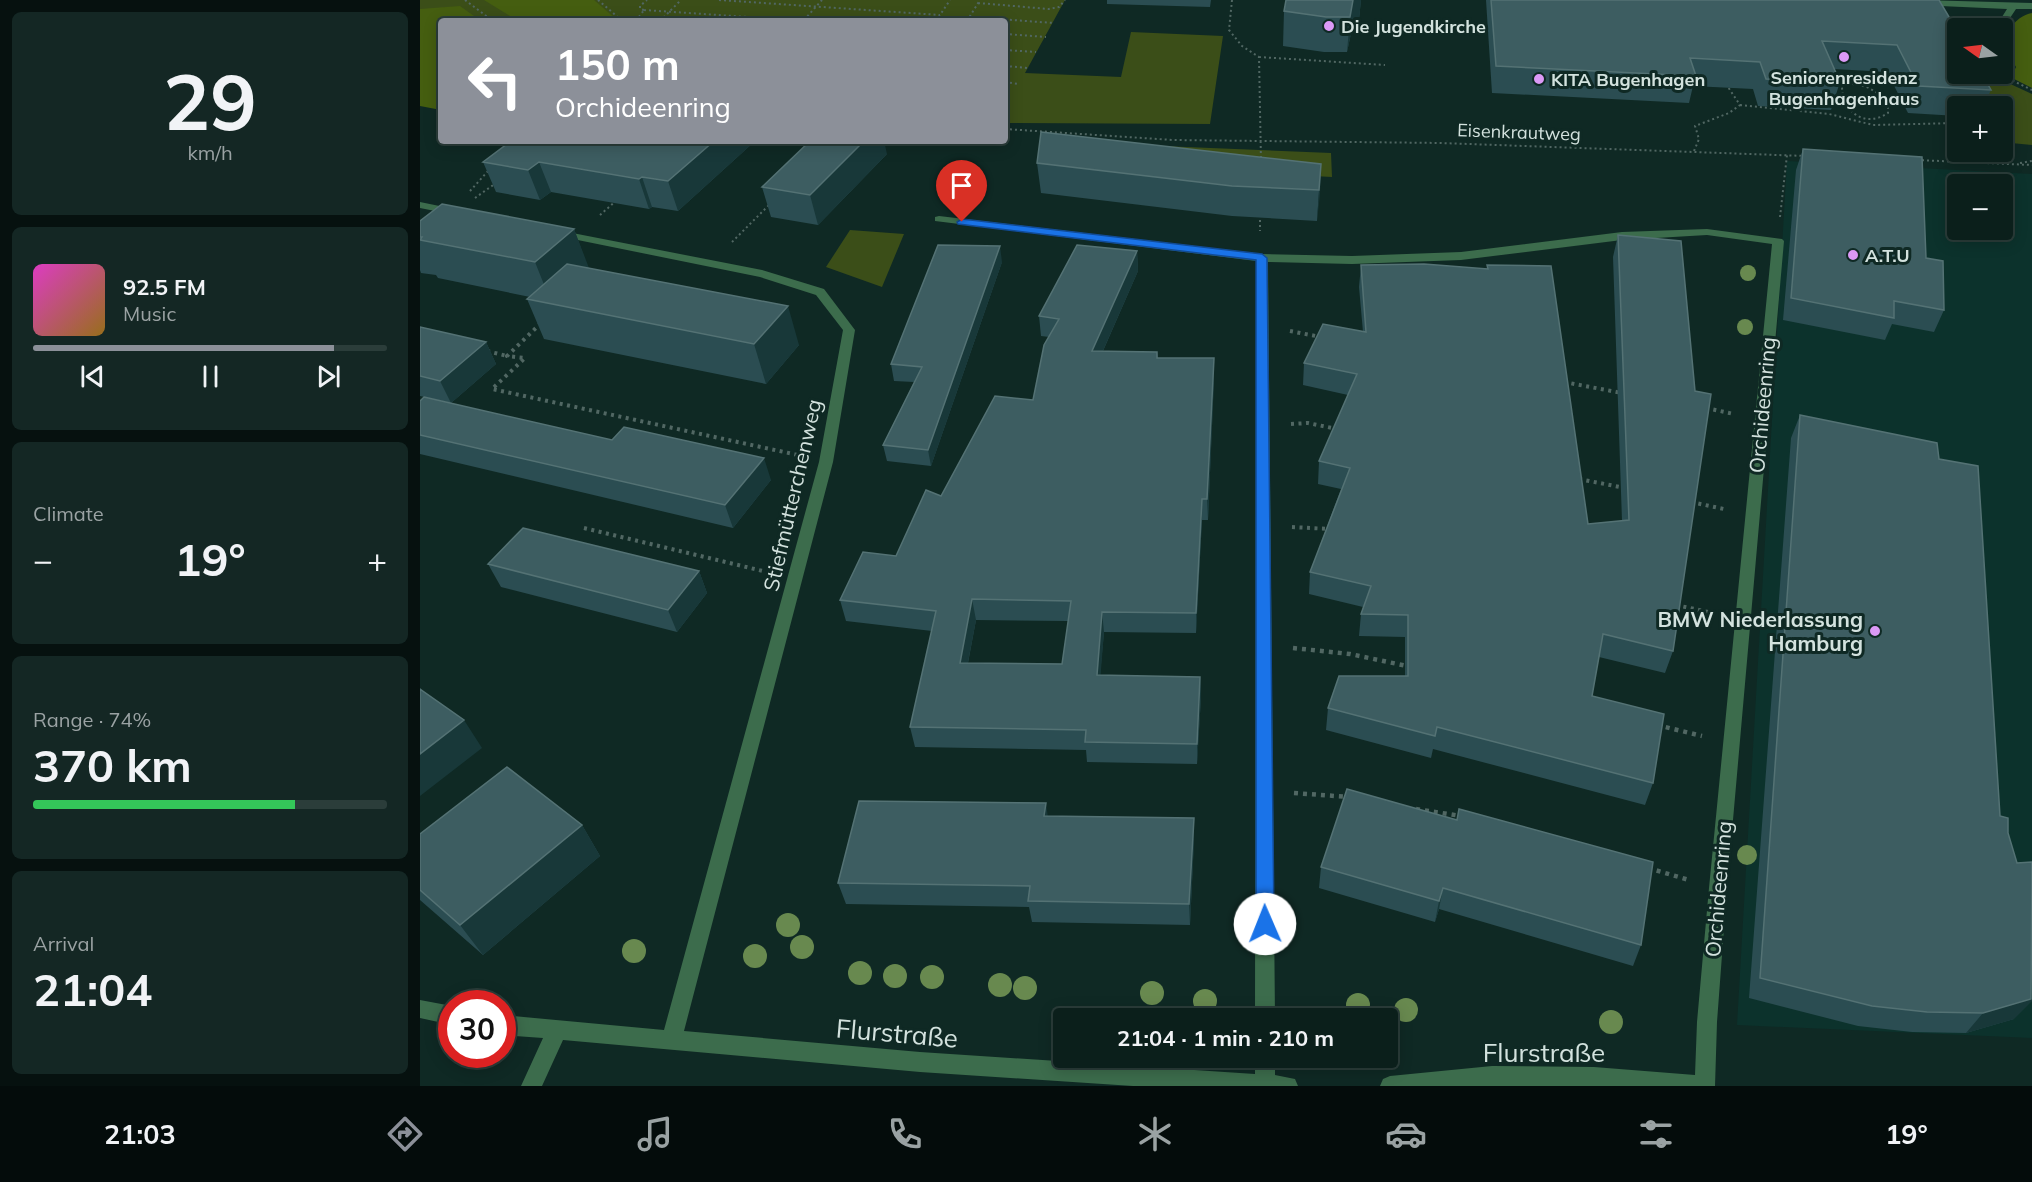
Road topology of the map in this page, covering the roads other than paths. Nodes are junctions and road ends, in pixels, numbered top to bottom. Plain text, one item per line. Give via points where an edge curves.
1 (1913, 3) edge
2 (2013, 6) junction
3 (2032, 6) edge
4 (2006, 18) edge
5 (420, 205) edge
6 (462, 209) edge
7 (939, 219) dead end
8 (543, 230) edge
9 (1262, 258) junction
10 (1266, 1008) edge
11 (420, 1009) edge
12 (438, 1013) edge
13 (516, 1027) edge
14 (556, 1032) junction
15 (670, 1041) junction
16 (1265, 1068) edge
17 (1265, 1084) junction
18 (531, 1086) edge
19 (1288, 1086) edge
20 (1390, 1086) edge
21 (1698, 1086) edge
22 (1705, 1086) edge

1 - 2 street
2 - 3 street
2 - 4 street
5 - 6 street
7 - 9 street
8 - 15 street, Stiefmütterchenweg via 762,274 820,292 849,330 826,462
9 - 10 street
9 - 22 street, Orchideenring via 1461,256 1622,236 1707,232 1778,241 1718,888
11 - 12 street
13 - 14 street, Flurstraße
14 - 15 street, Flurstraße
14 - 18 street
15 - 17 street, Flurstraße
16 - 17 street
17 - 19 street, Flurstraße
20 - 21 street, Flurstraße via 1492,1076 1594,1077

